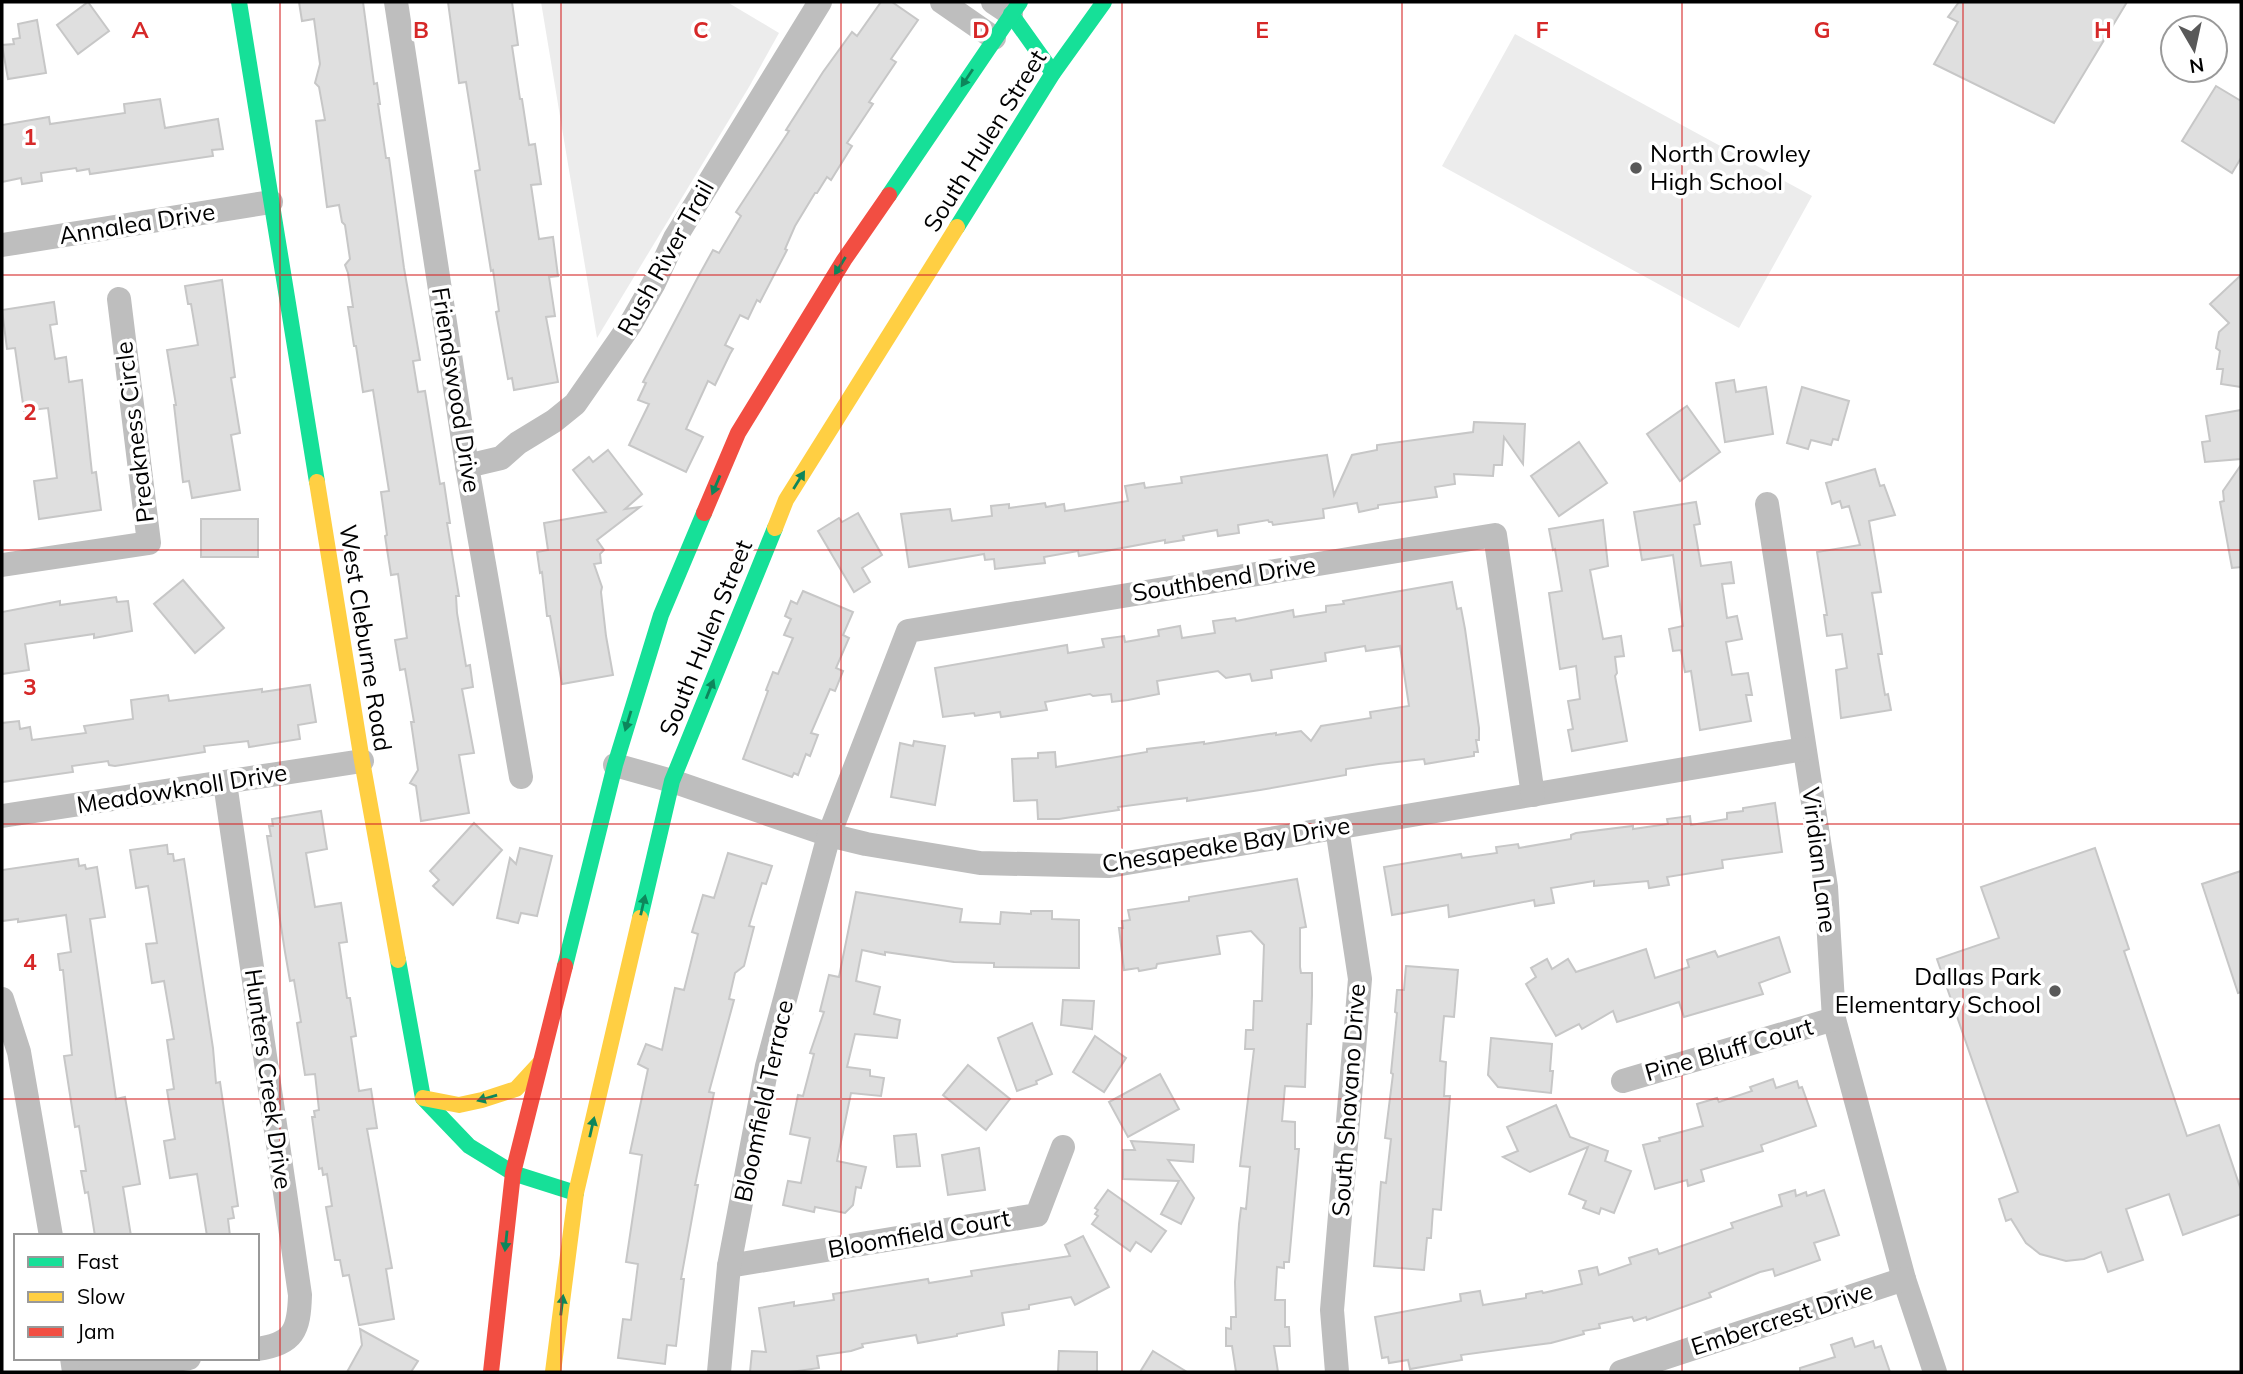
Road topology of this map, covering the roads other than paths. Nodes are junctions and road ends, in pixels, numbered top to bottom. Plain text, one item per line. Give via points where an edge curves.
1 (239, 2) edge
2 (396, 2) edge
3 (820, 2) edge
4 (942, 2) edge
5 (1104, 2) edge
6 (1008, 6) edge
7 (1006, 45) junction
8 (1053, 73) junction
9 (271, 202) junction
10 (2, 245) edge
11 (119, 299) dead end
12 (467, 466) junction
13 (1767, 504) dead end
14 (2, 565) edge
15 (1804, 749) junction
16 (362, 761) junction
17 (615, 765) junction
18 (521, 777) dead end
19 (672, 781) junction
20 (225, 783) junction
21 (1533, 795) junction
22 (2, 816) edge
23 (1337, 828) junction
24 (829, 835) junction
25 (2, 999) edge
26 (1834, 1019) junction
27 (540, 1063) junction
28 (1623, 1081) dead end
29 (423, 1098) junction
30 (1063, 1147) dead end
31 (513, 1173) junction
32 (576, 1194) junction
33 (51, 1234) edge
34 (729, 1266) junction
35 (1904, 1279) junction
36 (259, 1349) edge
37 (175, 1360) edge
38 (89, 1372) edge
39 (491, 1372) edge
40 (554, 1372) edge
41 (719, 1372) edge
42 (1337, 1372) edge
43 (1621, 1372) edge
44 (1935, 1372) edge

1 - 9 main road, West Cleburne Road
2 - 12 street, Friendswood Drive
3 - 12 street, Rush River Trail via 674,238 630,325 575,404 500,458
4 - 7 street
5 - 8 main road, South Hulen Street
6 - 7 main road, South Hulen Street
6 - 8 main road
7 - 8 main road
7 -> 17 main road, South Hulen Street via 844,260 738,433 661,615
19 -> 8 main road, South Hulen Street via 786,500
9 - 10 street, Annalea Drive
9 - 16 main road, West Cleburne Road
11 - 14 street, Preakness Circle via 149,543
12 - 18 street, Friendswood Drive
13 - 15 street, Viridian Lane
15 - 21 street, Chesapeake Bay Drive
15 - 26 street, Viridian Lane via 1826,887
16 - 20 street, Meadowknoll Drive
16 - 29 main road, West Cleburne Road
17 - 19 street, Chesapeake Bay Drive
17 - 27 main road, South Hulen Street
19 - 24 street, Chesapeake Bay Drive
32 -> 19 main road, South Hulen Street
20 - 22 street, Meadowknoll Drive
20 - 36 street, Hunters Creek Drive via 300,1295 300,1315 293,1333 278,1346
21 - 23 street, Chesapeake Bay Drive
21 - 24 street, Southbend Drive via 1495,534 908,631
23 - 24 street, Chesapeake Bay Drive via 1109,866 980,863
23 - 42 street, South Shavano Drive via 1360,979 1332,1311
24 - 34 street, Bloomfield Terrace via 767,1066
25 - 33 street via 19,1052
26 - 28 street, Pine Bluff Court
26 - 35 street, Viridian Lane
27 -> 29 main road via 516,1089 482,1100 459,1105
27 - 31 main road, South Hulen Street
29 - 31 main road via 468,1146
30 - 34 street, Bloomfield Court via 1037,1214
31 - 32 main road
31 -> 39 main road, South Hulen Street
40 -> 32 main road, South Hulen Street
34 - 41 street, Bloomfield Terrace
35 - 43 street, Embercrest Drive
35 - 44 street, Viridian Lane
37 - 38 street

